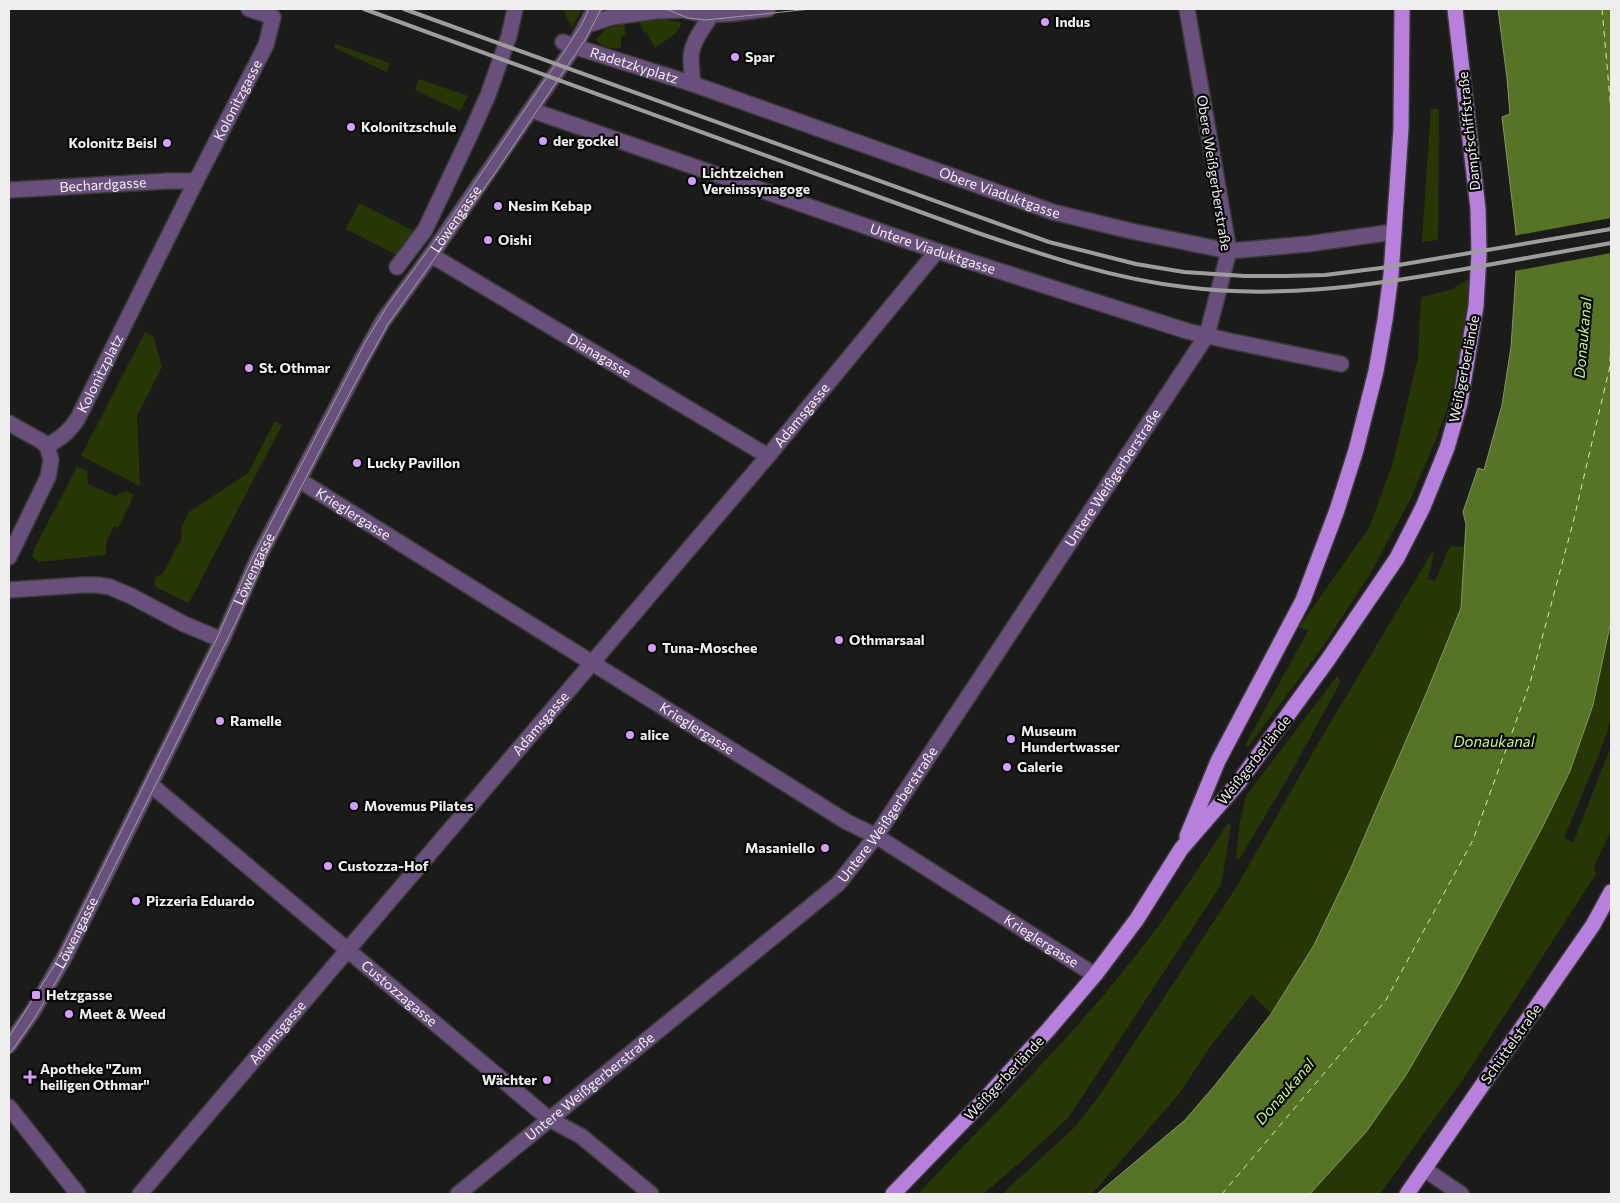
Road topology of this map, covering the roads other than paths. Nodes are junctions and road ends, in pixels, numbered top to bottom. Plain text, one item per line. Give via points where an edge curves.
1 (249, 9) edge
2 (515, 9) edge
3 (595, 9) edge
4 (681, 9) edge
5 (768, 9) edge
6 (1187, 9) edge
7 (1402, 9) edge
8 (1455, 9) edge
9 (712, 14) junction
10 (587, 25) junction
11 (569, 44) junction
12 (693, 84) junction
13 (531, 110) junction
14 (196, 181) junction
15 (9, 190) edge
16 (1393, 232) junction
17 (938, 251) junction
18 (1229, 251) junction
19 (1479, 254) joint
20 (431, 255) junction
21 (397, 267) dead end
22 (1207, 335) junction
23 (1341, 364) dead end
24 (9, 423) edge
25 (48, 446) junction
26 (768, 456) junction
27 (299, 480) junction
28 (9, 557) edge
29 (9, 590) edge
30 (222, 640) junction
31 (592, 662) junction
32 (151, 785) junction
33 (876, 836) junction
34 (1181, 849) junction
35 (1611, 892) edge
36 (348, 950) junction
37 (1095, 976) junction
38 (9, 1045) edge
39 (9, 1107) edge
40 (549, 1119) junction
41 (1424, 1169) junction
42 (78, 1194) edge
43 (140, 1194) edge
44 (458, 1194) edge
45 (651, 1194) edge
46 (893, 1194) edge
47 (1408, 1194) edge
48 (1461, 1194) edge

1 - 14 street, Kolonitzgasse via 273,17 266,45
2 - 21 street via 488,95 425,230
3 - 10 street, Radetzkyplatz
4 - 9 street, Radetzkyplatz
4 - 10 street, Radetzkyplatz via 612,17
5 - 9 street, Radetzkyplatz
6 - 18 street, Obere Weißgerberstraße
7 - 16 main road via 1401,129
8 - 19 main road, Dampfschiffstraße via 1477,199
9 - 12 street via 692,50
10 - 11 street, Radetzkyplatz
11 - 12 street, Radetzkyplatz
11 - 13 street, Radetzkyplatz
12 - 18 street, Obere Viaduktgasse via 1053,212
13 - 17 street, Untere Viaduktgasse
13 - 20 street, Löwengasse
14 - 15 street, Bechardgasse
14 - 25 street, Kolonitzplatz via 78,418 62,438
16 - 18 street, Obere Viaduktgasse
16 - 34 main road via 1391,275 1376,371 1337,510 1303,600 1218,761
17 - 22 street, Untere Viaduktgasse
17 - 26 street, Adamsgasse
18 - 22 street, Obere Weißgerberstraße
19 - 34 main road, Weißgerberlände via 1476,306 1460,403 1447,448 1423,507 1397,558 1327,661 1239,782
20 - 26 street, Dianagasse
20 - 27 street, Löwengasse via 383,321
22 - 23 street, Untere Viaduktgasse
22 - 33 street, Untere Weißgerberstraße
24 - 25 street
25 - 28 street via 51,460 48,476
26 - 31 street, Adamsgasse
27 - 30 street, Löwengasse via 258,558
27 - 31 street, Krieglergasse
29 - 30 street via 82,585 110,587
30 - 32 street, Löwengasse
31 - 33 street, Krieglergasse via 847,822
31 - 36 street, Adamsgasse
32 - 36 street, Custozzagasse
32 - 38 street, Löwengasse via 65,956
33 - 37 street, Krieglergasse
33 - 40 street, Untere Weißgerberstraße via 838,884
34 - 37 main road, Weißgerberlände via 1137,919
35 - 41 main road, Schüttelstraße via 1593,925
36 - 40 street, Custozzagasse
36 - 43 street, Adamsgasse
37 - 46 main road, Weißgerberlände via 983,1101
39 - 42 street
40 - 44 street, Untere Weißgerberstraße
40 - 45 street, Custozzagasse via 581,1136
41 - 47 main road, Schüttelstraße
41 - 48 street

